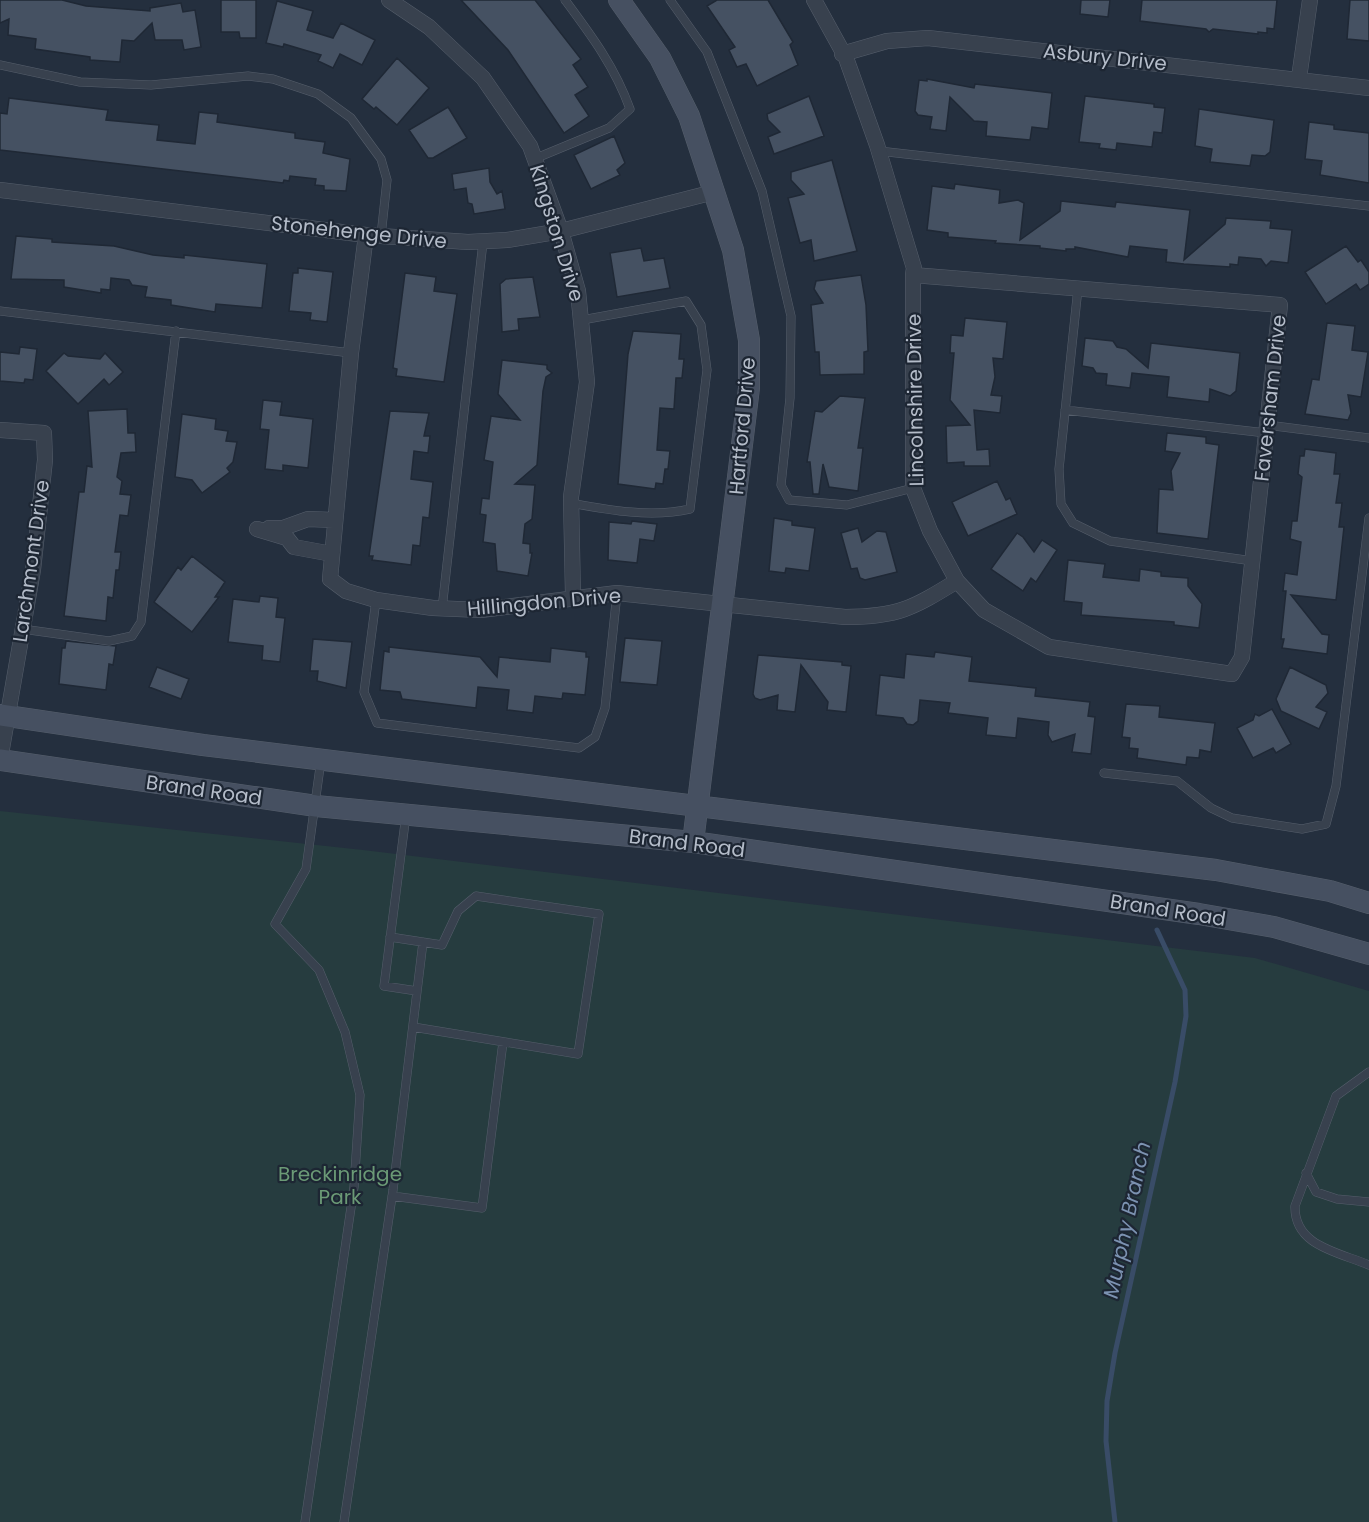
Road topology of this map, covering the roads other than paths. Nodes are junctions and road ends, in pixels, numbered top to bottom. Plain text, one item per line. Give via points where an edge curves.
1 (389, 0) edge
2 (565, 0) edge
3 (619, 0) edge
4 (670, 0) edge
5 (814, 0) edge
6 (1310, 0) edge
7 (842, 54) junction
8 (0, 65) edge
9 (1299, 78) junction
10 (1369, 88) edge
11 (879, 151) junction
12 (534, 159) junction
13 (0, 190) edge
14 (714, 192) junction
15 (1369, 206) edge
16 (561, 231) junction
17 (374, 235) junction
18 (483, 242) junction
19 (914, 275) junction
20 (1078, 288) junction
21 (0, 311) edge
22 (582, 320) junction
23 (176, 331) junction
24 (351, 353) junction
25 (1065, 410) junction
26 (1267, 429) junction
27 (0, 430) edge
28 (1369, 438) edge
29 (913, 488) junction
30 (571, 503) junction
31 (1369, 518) edge
32 (334, 520) junction
33 (332, 554) junction
34 (1253, 561) junction
35 (957, 581) junction
36 (617, 593) junction
37 (573, 596) junction
38 (376, 600) junction
39 (722, 605) junction
40 (442, 609) junction
41 (22, 629) junction
42 (1232, 674) joint
43 (3, 716) edge
44 (321, 759) junction
45 (0, 760) edge
46 (1104, 773) dead end
47 (697, 804) junction
48 (316, 806) junction
49 (406, 814) junction
50 (693, 842) junction
51 (1369, 903) edge
52 (390, 937) junction
53 (423, 942) junction
54 (1369, 954) edge
55 (417, 991) junction
56 (413, 1027) junction
57 (503, 1042) junction
58 (1369, 1072) edge
59 (1306, 1173) junction
60 (392, 1196) junction
61 (1369, 1202) edge
62 (1369, 1265) edge
63 (305, 1522) edge
64 (344, 1522) edge

1 - 12 street, Kingston Drive via 429,27 483,78 530,146
2 - 12 lane via 597,42 630,109 609,128
3 - 14 main road, Hartford Drive via 660,58 675,87 689,116
4 - 29 lane via 707,52 762,191 791,316 790,398 781,485 789,500 847,505
5 - 7 street, Lincolnshire Drive
6 - 9 street
7 - 9 street, Asbury Drive via 886,41 928,38
7 - 11 street, Lincolnshire Drive
8 - 17 lane via 80,82 151,85 248,76 318,94 351,118 381,159 387,180
9 - 10 street, Asbury Drive
11 - 15 lane
11 - 19 street, Lincolnshire Drive
12 - 16 street, Kingston Drive
13 - 17 street, Stonehenge Drive
14 - 16 street, Stonehenge Drive
14 - 39 main road, Hartford Drive via 734,250 749,340 749,388
16 - 18 street, Stonehenge Drive
16 - 22 street, Kingston Drive
17 - 18 street, Stonehenge Drive
17 - 24 street, Hillingdon Drive
18 - 40 lane
19 - 20 street, Faversham Drive
19 - 29 street, Lincolnshire Drive
20 - 25 lane
20 - 26 street, Faversham Drive via 1280,305
21 - 23 lane
22 - 30 street, Kingston Drive via 587,382
22 - 30 lane via 686,301 701,325 707,370 690,509 669,514
23 - 24 lane
23 - 41 lane via 141,622 132,636 109,641
24 - 32 street, Hillingdon Drive
25 - 26 lane
25 - 34 lane via 1059,469 1061,504 1073,523 1110,541
26 - 28 lane
26 - 34 street, Faversham Drive
27 - 41 street, Larchmont Drive via 44,433 42,493
29 - 35 street, Lincolnshire Drive via 930,531
30 - 37 street, Kingston Drive
31 - 46 lane via 1336,786 1326,824 1302,829 1232,818 1177,781
32 - 33 street, Hillingdon Drive
32 - 33 street via 308,519 283,528 257,529 287,538 294,547
33 - 38 street, Hillingdon Drive via 330,579 346,591
34 - 42 street, Faversham Drive via 1242,657
35 - 39 street, Hillingdon Drive via 917,606 882,617 845,618
35 - 42 street, Lincolnshire Drive via 984,610 1049,647
36 - 37 street, Hillingdon Drive
36 - 38 lane via 605,708 595,736 579,748 377,723 364,692
36 - 39 street, Hillingdon Drive
37 - 40 street, Hillingdon Drive via 481,610
38 - 40 street, Hillingdon Drive
39 - 47 main road, Hartford Drive
41 - 43 street, Larchmont Drive
43 - 44 main road, Brand Road
43 - 45 street, Larchmont Drive
44 - 47 main road, Brand Road
44 - 48 lane
45 - 48 main road, Brand Road
47 - 50 main road, Hartford Drive
47 - 51 main road, Brand Road via 1216,870 1330,891
48 - 49 main road, Brand Road
48 - 63 lane via 306,869 275,924 319,970 345,1032 360,1095 354,1187
49 - 50 main road, Brand Road
49 - 52 lane
50 - 54 main road, Brand Road via 1199,914 1274,927
52 - 53 lane
52 - 55 lane via 384,986
53 - 55 lane
53 - 57 lane via 442,945 458,911 476,896 599,914 578,1054
55 - 56 lane
56 - 57 lane
56 - 60 lane
57 - 60 lane via 482,1208
58 - 59 lane via 1336,1096
59 - 61 lane via 1316,1192
59 - 62 lane via 1294,1222 1308,1240
60 - 64 lane

